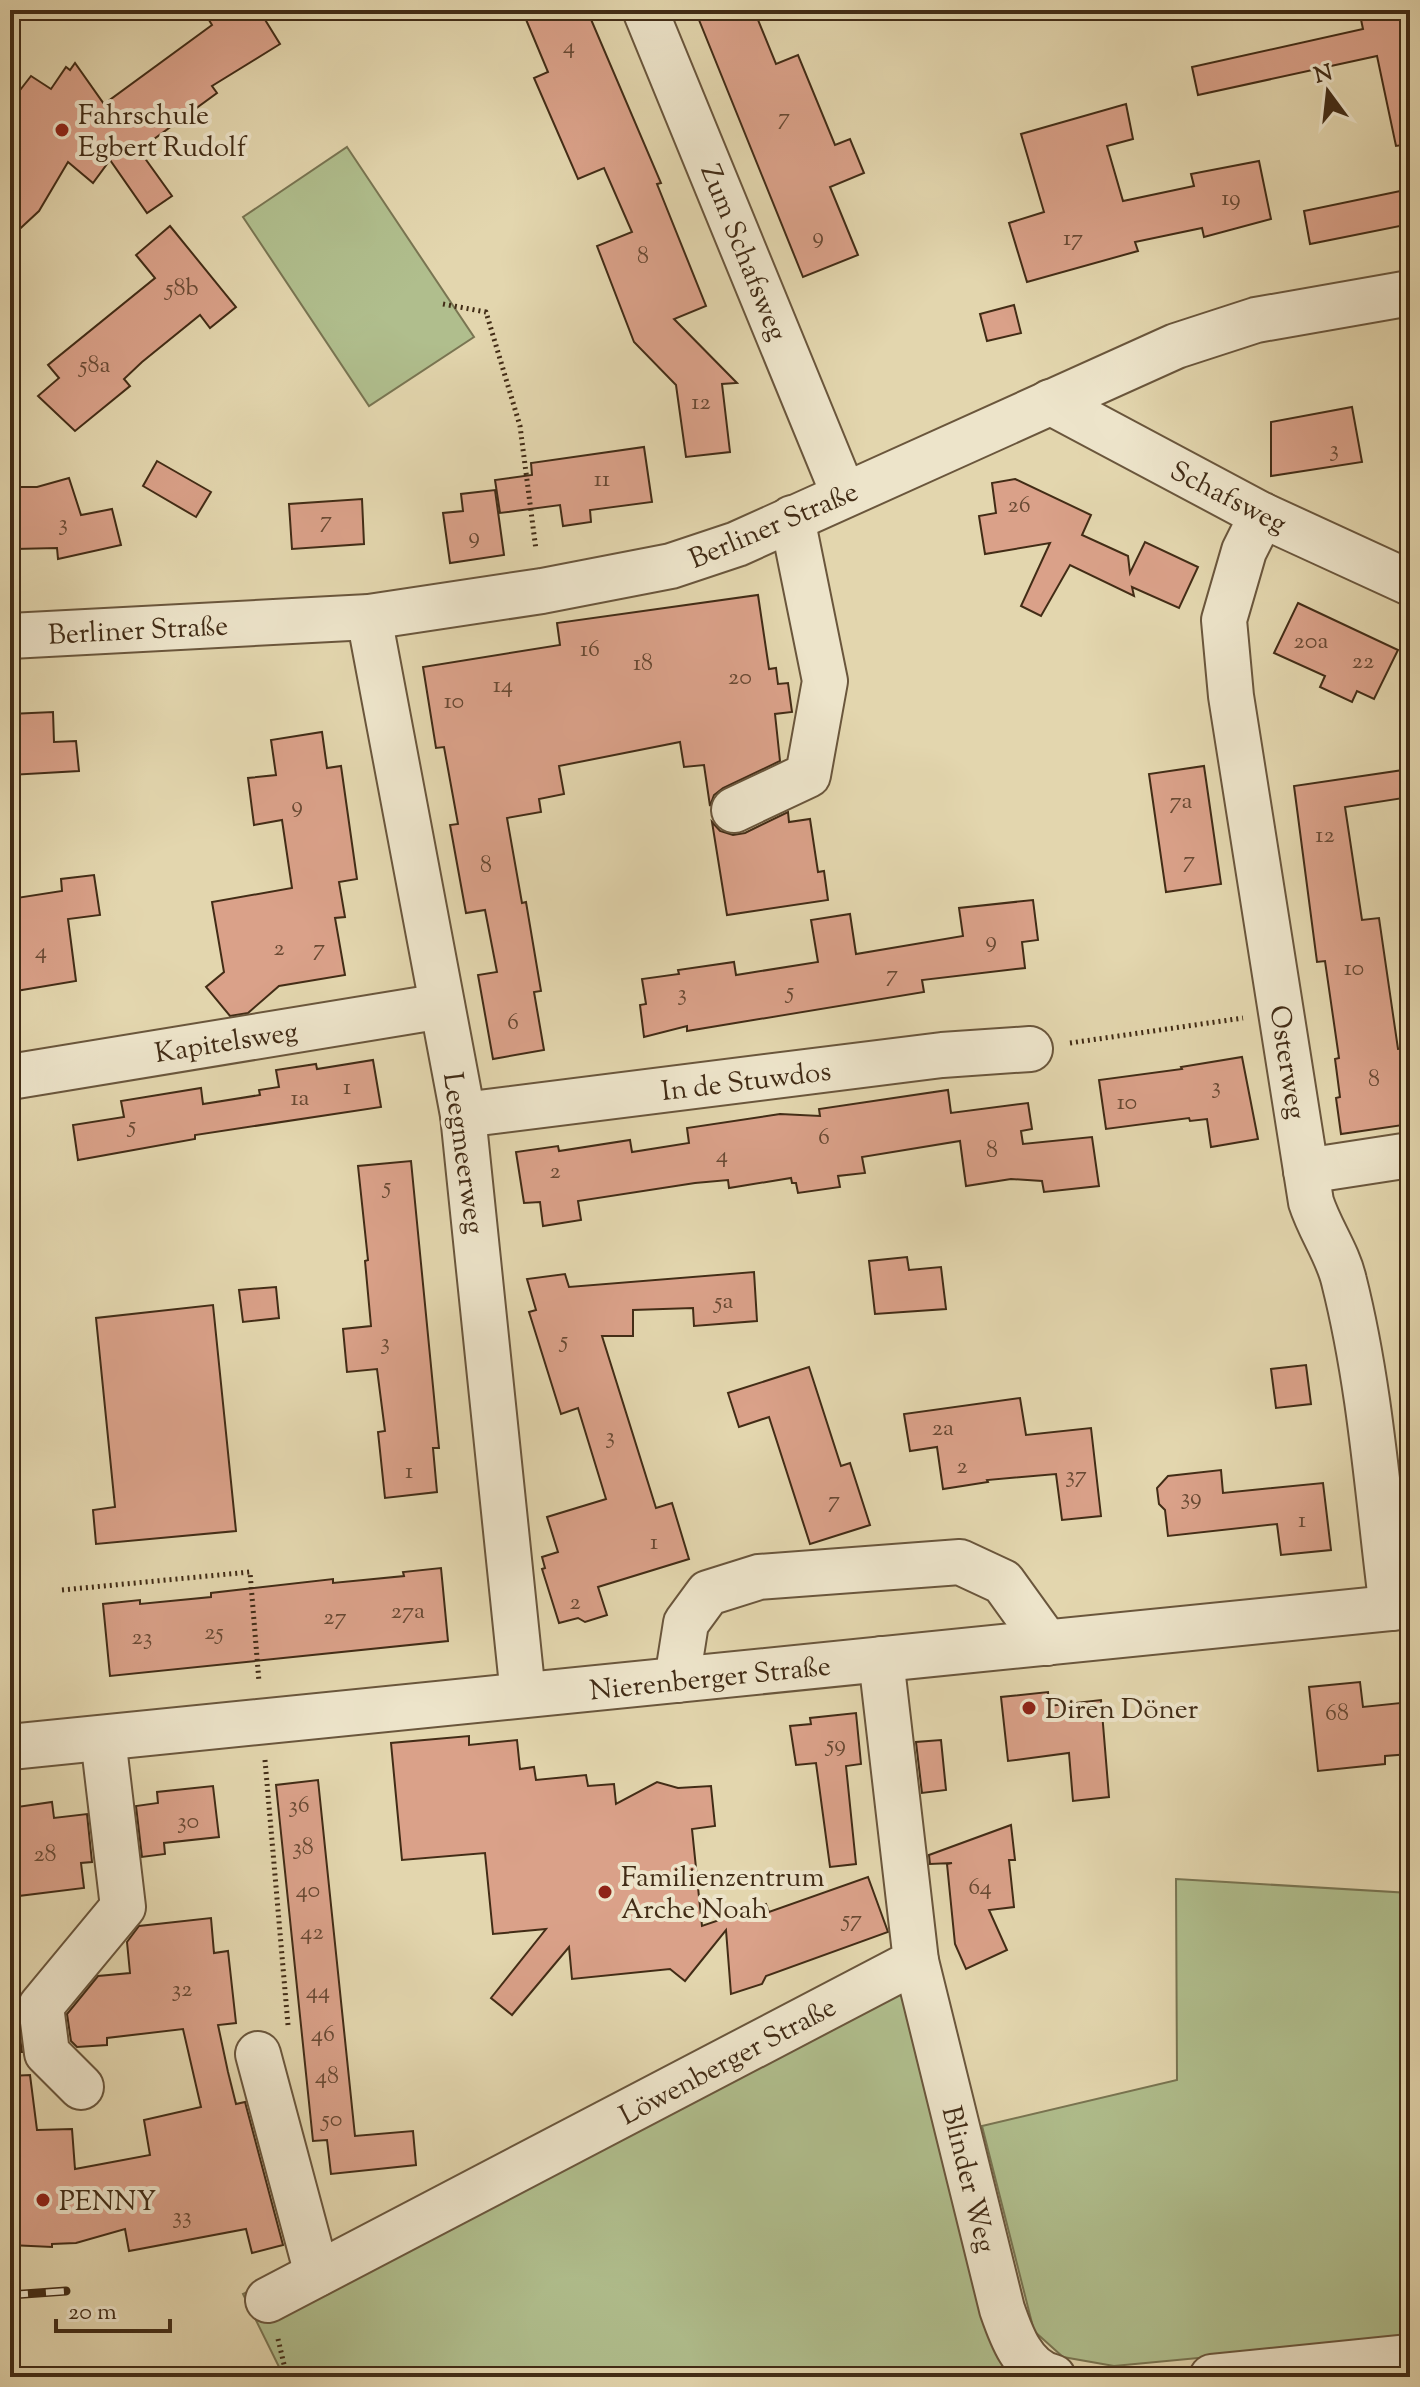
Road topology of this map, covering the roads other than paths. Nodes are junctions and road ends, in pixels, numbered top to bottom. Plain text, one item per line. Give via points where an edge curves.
1 (645, 10) edge
2 (1410, 293) edge
3 (1050, 402) junction
4 (844, 495) junction
5 (1262, 515) junction
6 (792, 518) junction
7 (1410, 583) edge
8 (369, 617) junction
9 (10, 636) edge
10 (734, 810) dead end
11 (442, 1006) junction
12 (1030, 1049) road end
13 (10, 1077) edge
14 (463, 1115) junction
15 (1410, 1155) edge
16 (1306, 1171) junction
17 (1401, 1607) edge
18 (1047, 1643) junction
19 (881, 1659) junction
20 (677, 1680) junction
21 (523, 1695) junction
22 (103, 1738) junction
23 (10, 1747) edge
24 (916, 1961) junction
25 (274, 2044) road end
26 (81, 2087) dead end
27 (317, 2274) junction
28 (268, 2300) dead end
29 (1410, 2357) edge
30 (1053, 2377) edge
31 (1212, 2377) edge

1 - 4 street, Zum Schafsweg
2 - 3 street, Berliner Straße via 1256,320 1176,346
3 - 4 street, Berliner Straße
3 - 5 street, Schafsweg
4 - 6 street, Berliner Straße
5 - 7 street, Schafsweg
5 - 16 street, Osterweg via 1244,551 1224,620 1231,696
6 - 8 street, Berliner Straße via 671,566
6 - 10 street via 825,681 808,775
8 - 9 street, Berliner Straße
8 - 11 street, Leegmeerweg
11 - 13 street, Kapitelsweg
11 - 14 street, Leegmeerweg
12 - 14 street, In de Stuwdos via 942,1055
14 - 21 street, Leegmeerweg
15 - 16 street
16 - 17 street, Osterweg via 1318,1225 1343,1277 1358,1345
17 - 18 street, Nierenberger Straße
18 - 19 street, Nierenberger Straße
18 - 20 street via 1003,1582 960,1562 759,1577 708,1593 686,1623
19 - 20 street, Nierenberger Straße
19 - 24 street
20 - 21 street, Nierenberger Straße
21 - 22 street, Nierenberger Straße
22 - 23 street, Nierenberger Straße
22 - 26 street via 123,1907 41,2006 47,2053
24 - 27 street, Löwenberger Straße
24 - 30 street, Blinder Weg via 1002,2309 1016,2348
25 - 27 street
27 - 28 street, Löwenberger Straße
29 - 31 street

